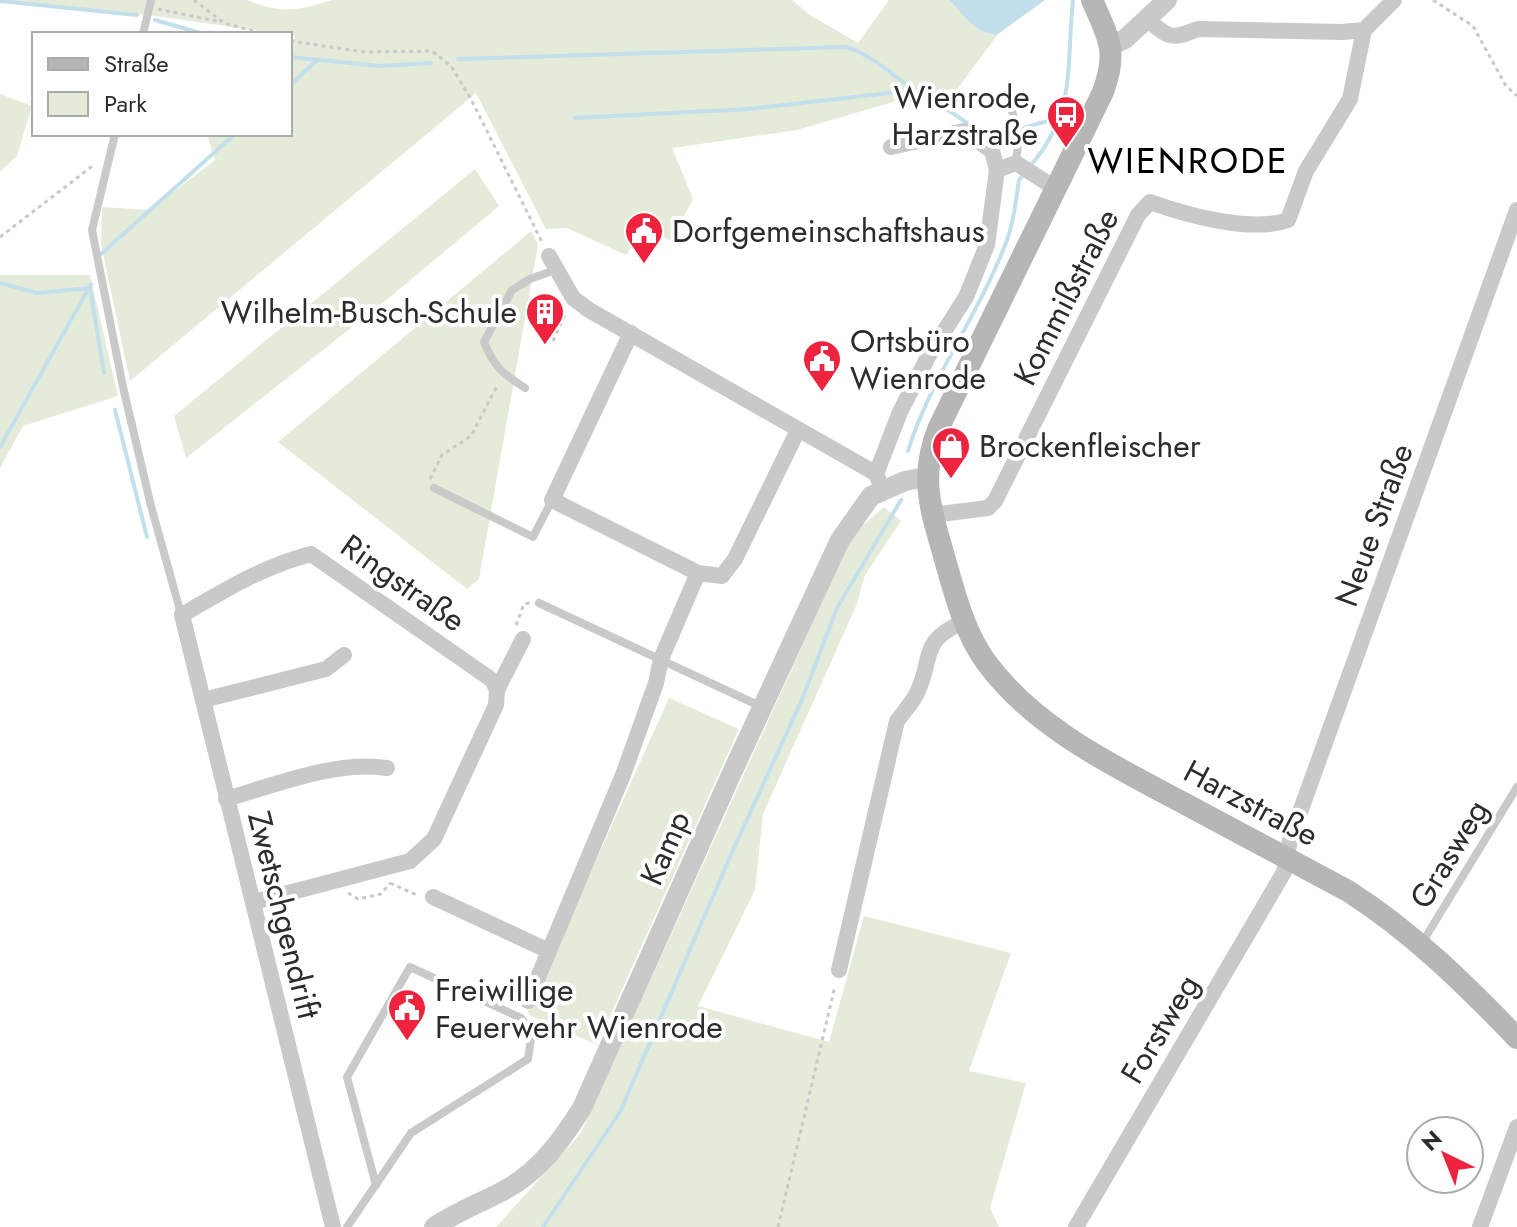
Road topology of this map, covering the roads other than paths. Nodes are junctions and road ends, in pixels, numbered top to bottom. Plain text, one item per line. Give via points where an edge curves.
1 (1092, 0) edge
2 (1167, 0) edge
3 (1394, 0) edge
4 (151, 4) edge
5 (1147, 19) junction
6 (1364, 30) junction
7 (144, 32) edge
8 (1111, 45) junction
9 (1007, 95) dead end
10 (114, 136) edge
11 (891, 147) dead end
12 (1018, 164) junction
13 (997, 170) junction
14 (1046, 182) junction
15 (1517, 210) edge
16 (552, 263) joint
17 (631, 333) junction
18 (525, 388) dead end
19 (798, 430) junction
20 (926, 477) junction
21 (879, 482) junction
22 (434, 488) road end
23 (552, 500) junction
24 (932, 515) junction
25 (698, 573) junction
26 (539, 603) road end
27 (182, 615) junction
28 (965, 621) junction
29 (523, 639) road end
30 (344, 655) dead end
31 (661, 659) junction
32 (497, 690) junction
33 (203, 700) junction
34 (763, 707) junction
35 (387, 768) dead end
36 (1517, 787) edge
37 (226, 799) junction
38 (1288, 859) junction
39 (433, 897) road end
40 (254, 902) junction
41 (1421, 943) junction
42 (549, 951) junction
43 (839, 970) road end
44 (528, 1001) dead end
45 (1517, 1038) edge
46 (1517, 1127) edge
47 (376, 1185) junction
48 (333, 1227) edge
49 (347, 1227) edge
50 (434, 1227) edge
51 (1076, 1227) edge
52 (1480, 1227) edge

1 - 8 main road
2 - 5 street
3 - 6 street
4 - 7 lane
5 - 6 street via 1178,37 1198,29
5 - 8 street
6 - 24 street, Kommißstraße via 1350,99 1306,171 1288,220 1272,226 1190,217 1150,202 1138,215 995,501 988,508
8 - 14 main road, Harzstraße via 1112,69 1103,92
9 - 12 lane via 1018,130
10 - 27 lane via 92,230 97,267 151,506
11 - 13 street via 964,131 992,151
12 - 13 street
12 - 14 street
13 - 21 street via 987,245 966,297 900,412
14 - 20 main road, Harzstraße via 939,427
15 - 38 street, Neue Straße via 1290,840
16 - 17 street via 573,298
16 - 18 lane via 512,290 484,342 491,361
17 - 19 street
17 - 23 street
19 - 21 street
19 - 25 street via 735,559 722,576
20 - 21 street
20 - 24 main road, Harzstraße
21 - 34 street, Kamp via 840,540
22 - 23 lane via 533,537
23 - 25 street
24 - 28 main road, Harzstraße
25 - 31 street, Kamp
26 - 31 lane
27 - 32 street, Ringstraße via 258,573 311,554 492,680
27 - 33 street, Zwetschgendrift
28 - 38 main road, Harzstraße via 1001,681 1071,739
28 - 43 street via 934,640 916,695 897,721
29 - 32 street
30 - 33 street via 326,669
31 - 34 lane
31 - 42 street, Kamp via 623,775
32 - 40 street via 496,705 434,839 422,853 410,861
33 - 37 street, Zwetschgendrift
34 - 50 street, Kamp via 569,1129 544,1162 523,1178
35 - 37 street via 365,764
36 - 41 lane, Grasweg
37 - 40 street, Zwetschgendrift
38 - 41 main road, Harzstraße via 1366,902
38 - 51 street, Forstweg
39 - 42 street
40 - 48 street, Zwetschgendrift
41 - 45 main road, Harzstraße
42 - 44 street, Kamp
46 - 52 street
47 - 47 lane via 411,1133 528,1059 532,1032 521,1018 410,967 347,1077
47 - 49 lane

